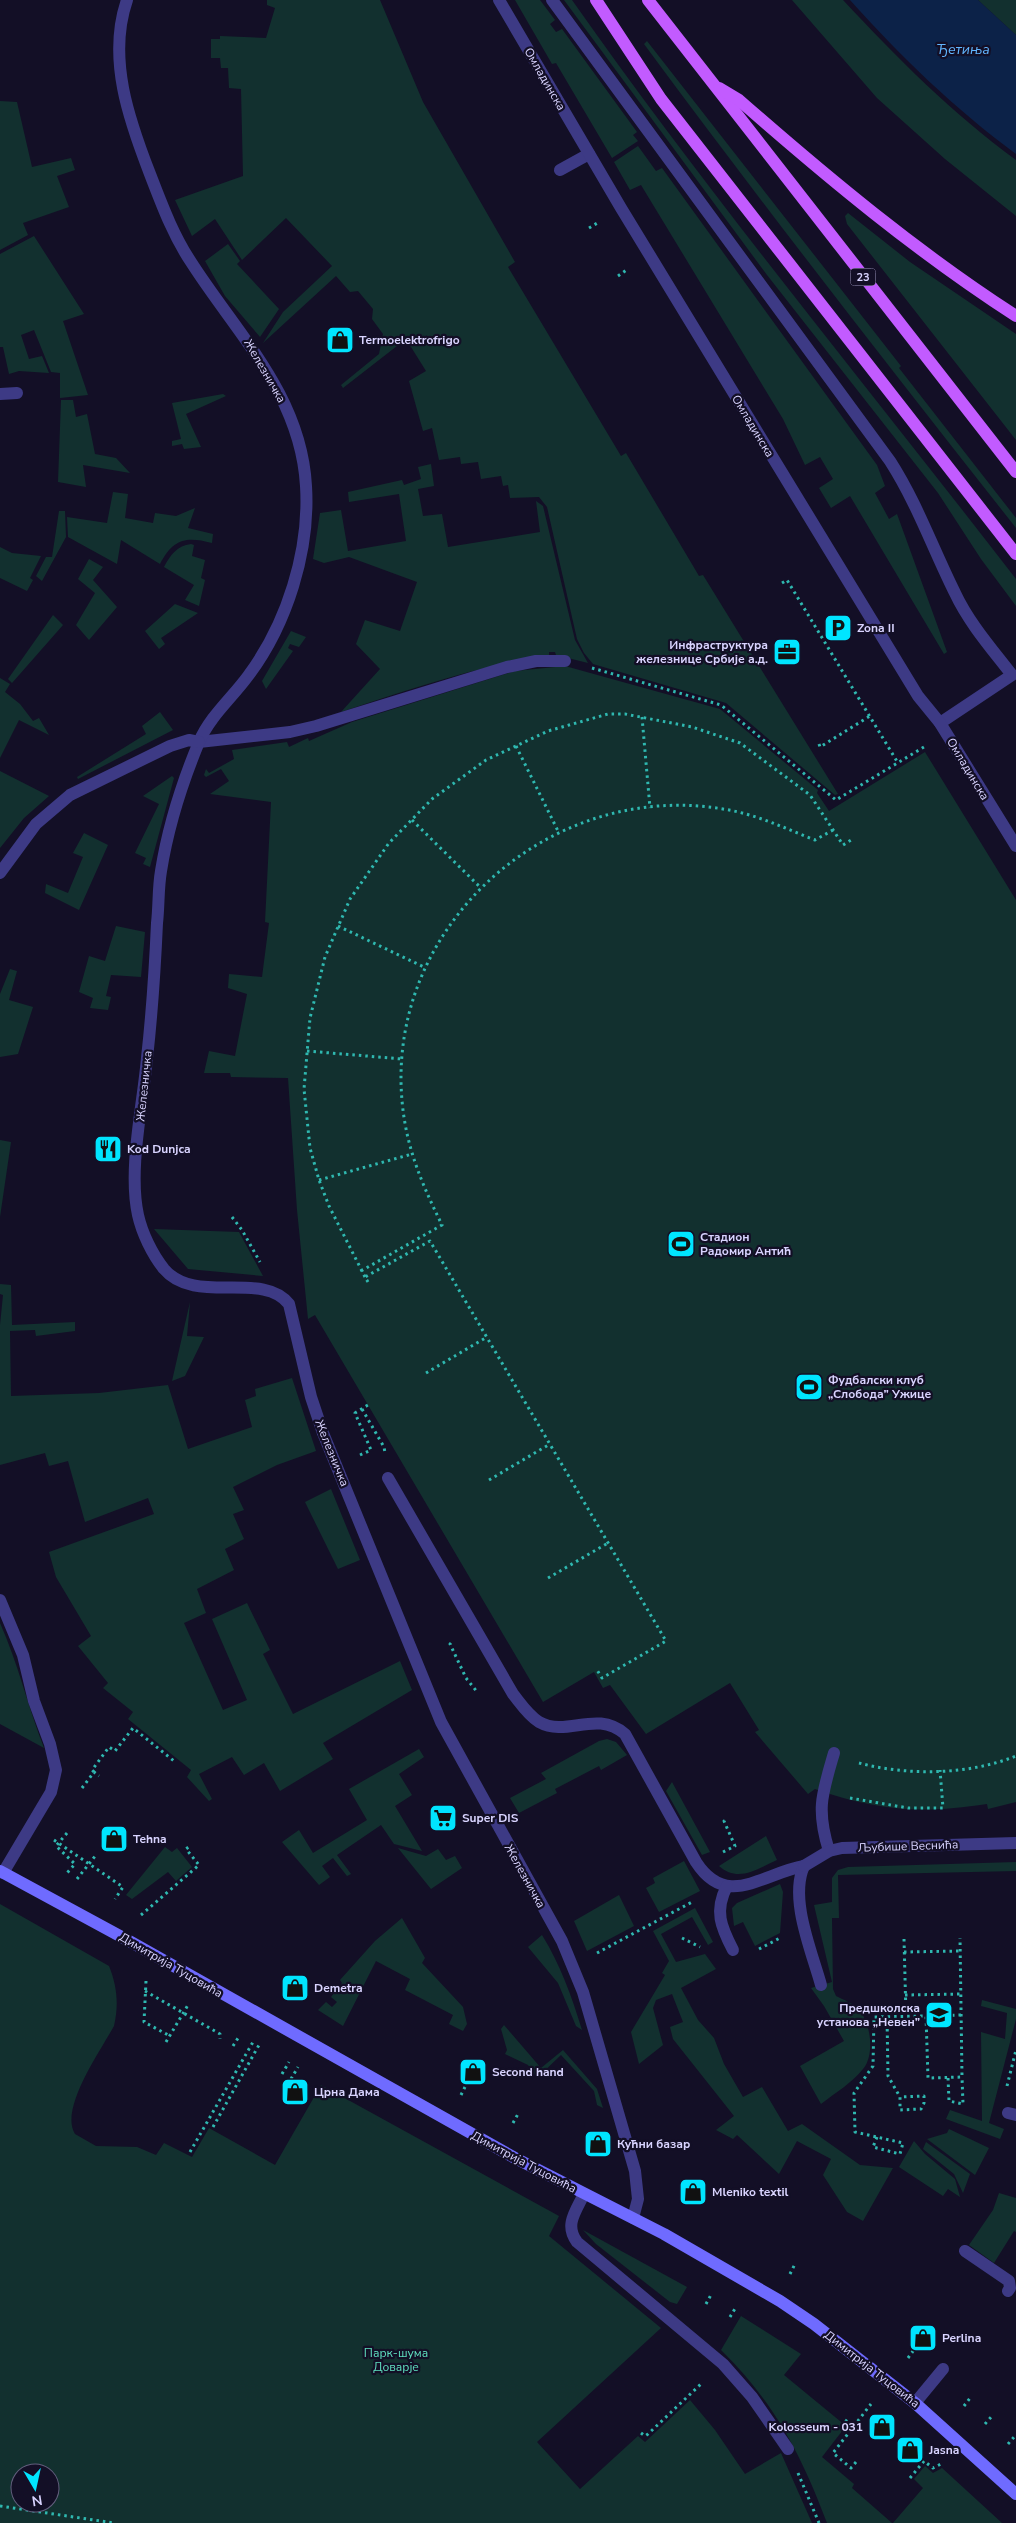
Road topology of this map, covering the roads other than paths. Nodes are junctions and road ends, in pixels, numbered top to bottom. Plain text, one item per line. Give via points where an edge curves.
1 (127, 0) edge
2 (500, 0) edge
3 (552, 0) edge
4 (596, 0) edge
5 (648, 0) edge
6 (711, 82) junction
7 (589, 154) junction
8 (560, 170) dead end
9 (1016, 316) edge
10 (17, 393) dead end
11 (0, 394) edge
12 (1016, 472) edge
13 (1016, 554) edge
14 (565, 661) dead end
15 (940, 723) junction
16 (199, 742) junction
17 (1016, 846) edge
18 (0, 872) edge
19 (388, 1478) road end
20 (0, 1600) edge
21 (834, 1753) dead end
22 (1016, 1843) edge
23 (829, 1851) junction
24 (804, 1866) junction
25 (2, 1872) edge
26 (728, 1886) junction
27 (733, 1950) dead end
28 (821, 1985) dead end
29 (584, 2194) junction
30 (633, 2218) junction
31 (965, 2251) dead end
32 (1008, 2291) dead end
33 (943, 2369) dead end
34 (915, 2403) junction
35 (788, 2449) road end
36 (1016, 2494) edge

1 - 16 street, Железничка via 119,34 120,71 129,117 147,168 175,236 220,305 256,352 279,393 297,435 305,475 302,548 274,636 246,679 205,729
2 - 7 street, Омладинска
3 - 15 street via 890,461 916,506 955,594 1012,675
4 - 13 main road via 661,100
5 - 6 main road, 23
6 - 9 main road via 739,100 874,215
6 - 12 main road, 23
7 - 8 street
7 - 15 street, Омладинска via 912,687
10 - 11 street
14 - 16 street via 536,661 507,667 290,732
15 - 17 street, Омладинска
16 - 18 street via 189,740 170,746 70,795 36,824
16 - 30 street, Железничка via 182,789 161,869 136,1174 138,1214 148,1243 165,1269 178,1280 209,1288 273,1292 288,1304 322,1433 427,1690 475,1785 562,1941 583,1992 635,2171 638,2199
19 - 26 street via 513,1694 530,1715 541,1723 554,1726 606,1723 625,1734 699,1867 712,1879
20 - 25 street, Димитрија Туцовића via 23,1655 56,1770 50,1792
21 - 23 street via 821,1800 822,1823
22 - 23 street, Љубише Веснића
23 - 24 street, Љубише Веснића
24 - 26 street, Љубише Веснића via 738,1887
24 - 28 street via 798,1896
25 - 29 street, Димитрија Туцовића
26 - 27 street via 720,1900 719,1916
29 - 30 street, Димитрија Туцовића
29 - 35 street via 570,2222 577,2242 723,2364 752,2397
30 - 34 street, Димитрија Туцовића via 802,2315
31 - 32 street via 1009,2281
33 - 34 street
34 - 36 street, Димитрија Туцовића

